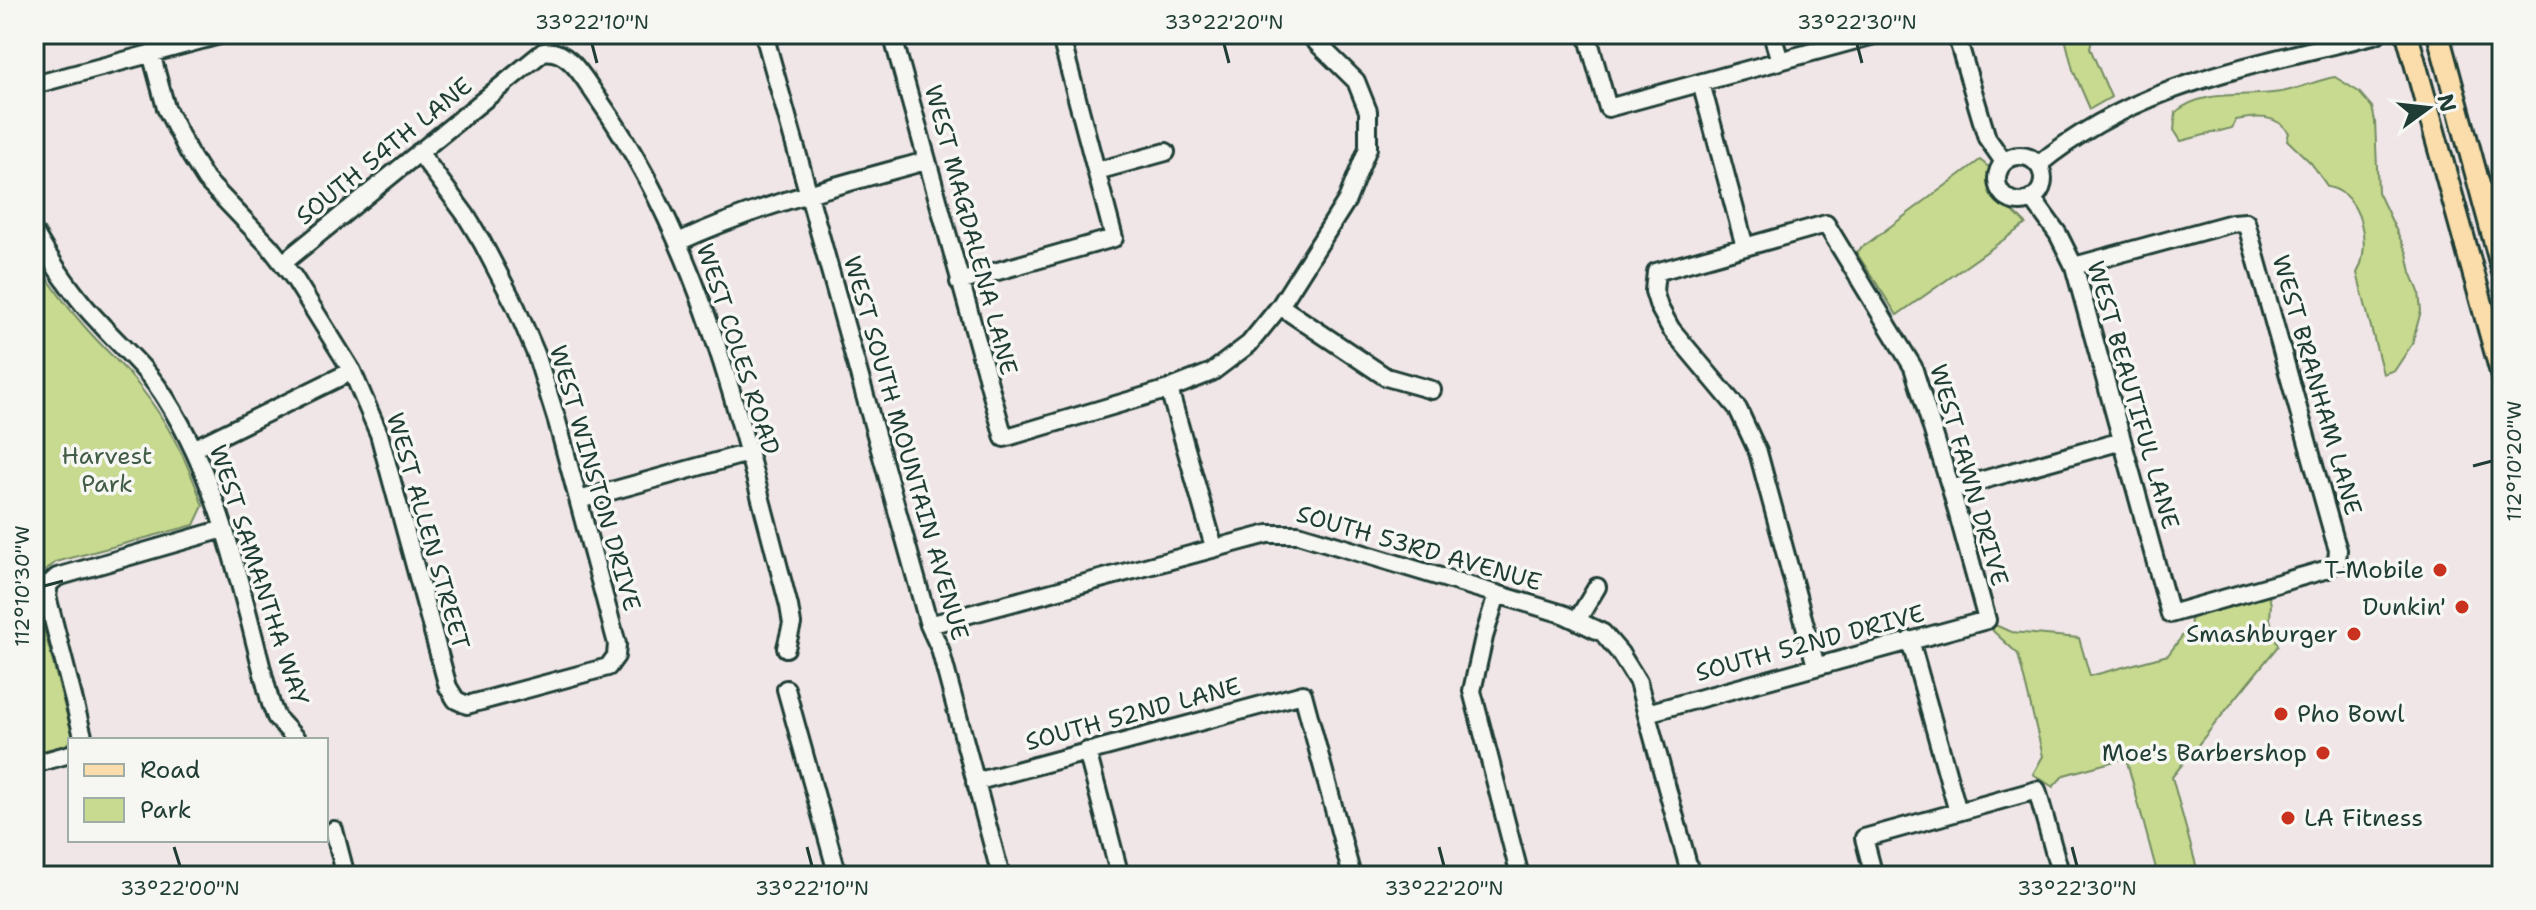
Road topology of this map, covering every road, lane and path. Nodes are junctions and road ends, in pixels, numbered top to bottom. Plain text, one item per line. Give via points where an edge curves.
1 (224, 34) edge
2 (764, 34) edge
3 (892, 34) edge
4 (1060, 34) edge
5 (1308, 34) edge
6 (1587, 34) edge
7 (1772, 34) edge
8 (1878, 34) edge
9 (1956, 34) edge
10 (2377, 34) edge
11 (2407, 34) edge
12 (2438, 34) edge
13 (554, 50) joint
14 (151, 53) junction
15 (1780, 61) junction
16 (1701, 83) junction
17 (34, 85) edge
18 (419, 152) junction
19 (1166, 152) dead end
20 (926, 161) junction
21 (2004, 162) junction
22 (2038, 165) junction
23 (1097, 171) junction
24 (808, 193) junction
25 (2032, 198) junction
26 (34, 232) edge
27 (678, 242) junction
28 (1745, 247) junction
29 (283, 263) junction
30 (2074, 266) junction
31 (2502, 269) edge
32 (959, 282) junction
33 (1280, 306) junction
34 (352, 371) junction
35 (2502, 376) edge
36 (1169, 389) junction
37 (1432, 390) dead end
38 (2122, 441) junction
39 (195, 448) junction
40 (748, 453) junction
41 (1951, 489) junction
42 (579, 500) junction
43 (224, 529) junction
44 (1214, 547) junction
45 (1597, 587) dead end
46 (1497, 594) junction
47 (2170, 614) joint
48 (1578, 619) junction
49 (1987, 620) joint
50 (929, 625) junction
51 (1910, 640) junction
52 (786, 648) dead end
53 (616, 656) joint
54 (1816, 666) junction
55 (786, 689) dead end
56 (1647, 713) junction
57 (83, 738) edge
58 (295, 738) edge
59 (1087, 751) junction
60 (68, 755) edge
61 (34, 764) edge
62 (975, 782) junction
63 (1958, 812) junction
64 (334, 830) dead end
65 (346, 876) edge
66 (838, 876) edge
67 (1001, 876) edge
68 (1120, 876) edge
69 (1352, 876) edge
70 (1520, 876) edge
71 (1691, 876) edge
72 (1874, 876) edge
73 (2061, 876) edge

1 - 14 street
2 - 24 street, WEST SOUTH MOUNTAIN AVENUE
3 - 20 street, WEST MAGDALENA LANE
4 - 23 street
5 - 33 street via 1356,81 1368,111 1368,148 1347,200
6 - 16 street via 1608,108
7 - 15 street
8 - 15 street
9 - 21 street via 1987,138
10 - 22 street via 2177,86 2097,122
11 - 35 main road
12 - 31 main road
13 - 18 street, SOUTH 54TH LANE via 543,52
13 - 27 street, WEST COLES ROAD via 565,56 606,111
14 - 17 street
14 - 29 street, WEST ALLEN STREET via 166,108 189,153 206,180
15 - 16 street
16 - 28 street
18 - 29 street, SOUTH 54TH LANE
18 - 42 street, WEST WINSTON DRIVE via 465,214 516,307 536,354
19 - 23 street
20 - 24 street
20 - 32 street, WEST MAGDALENA LANE
21 - 22 street via 2026,156
21 - 25 street via 1997,174 2004,195 2017,201
22 - 25 street via 2041,186
23 - 32 street via 1114,238
24 - 27 street
24 - 50 street, WEST SOUTH MOUNTAIN AVENUE
25 - 30 street, WEST BEAUTIFUL LANE
26 - 39 street, WEST SAMANTHA WAY via 70,287 155,384
27 - 40 street, WEST COLES ROAD via 715,339
28 - 41 street, WEST FAWN DRIVE via 1826,224 1913,367
28 - 54 street via 1656,272 1654,291 1671,329 1738,409 1758,452
29 - 34 street, WEST ALLEN STREET
30 - 38 street, WEST BEAUTIFUL LANE
30 - 47 street, WEST BRANHAM LANE via 2246,222 2338,550 2337,561 2328,569
32 - 36 street, WEST MAGDALENA LANE via 1004,438
33 - 36 street via 1249,344 1212,372
33 - 37 street via 1386,377
34 - 39 street
34 - 53 street, WEST ALLEN STREET via 379,434 448,687 456,700 467,705 608,667
36 - 44 street
38 - 41 street
38 - 47 street, WEST BEAUTIFUL LANE
39 - 43 street, WEST SAMANTHA WAY
40 - 42 street
40 - 52 street, WEST COLES ROAD via 789,606 792,624
41 - 49 street, WEST FAWN DRIVE
42 - 53 street, WEST WINSTON DRIVE
43 - 57 street via 57,577 49,584 47,596
43 - 58 street, WEST SAMANTHA WAY via 271,704
44 - 46 street, SOUTH 53RD AVENUE via 1268,534 1298,534
44 - 50 street, SOUTH 53RD AVENUE
45 - 48 street
46 - 48 street, SOUTH 53RD AVENUE
46 - 70 street via 1472,691
48 - 56 street, SOUTH 53RD AVENUE via 1603,633 1620,653 1638,682
49 - 51 street, SOUTH 52ND DRIVE
50 - 62 street, WEST SOUTH MOUNTAIN AVENUE
51 - 54 street, SOUTH 52ND DRIVE
51 - 63 street
54 - 56 street, SOUTH 52ND DRIVE
55 - 66 street
56 - 71 street, SOUTH 53RD AVENUE
59 - 62 street, SOUTH 52ND LANE
59 - 68 street
59 - 69 street, SOUTH 52ND LANE via 1303,694
60 - 61 street
62 - 67 street, WEST SOUTH MOUNTAIN AVENUE
63 - 72 street via 1864,838
63 - 73 street via 2037,790
64 - 65 street

